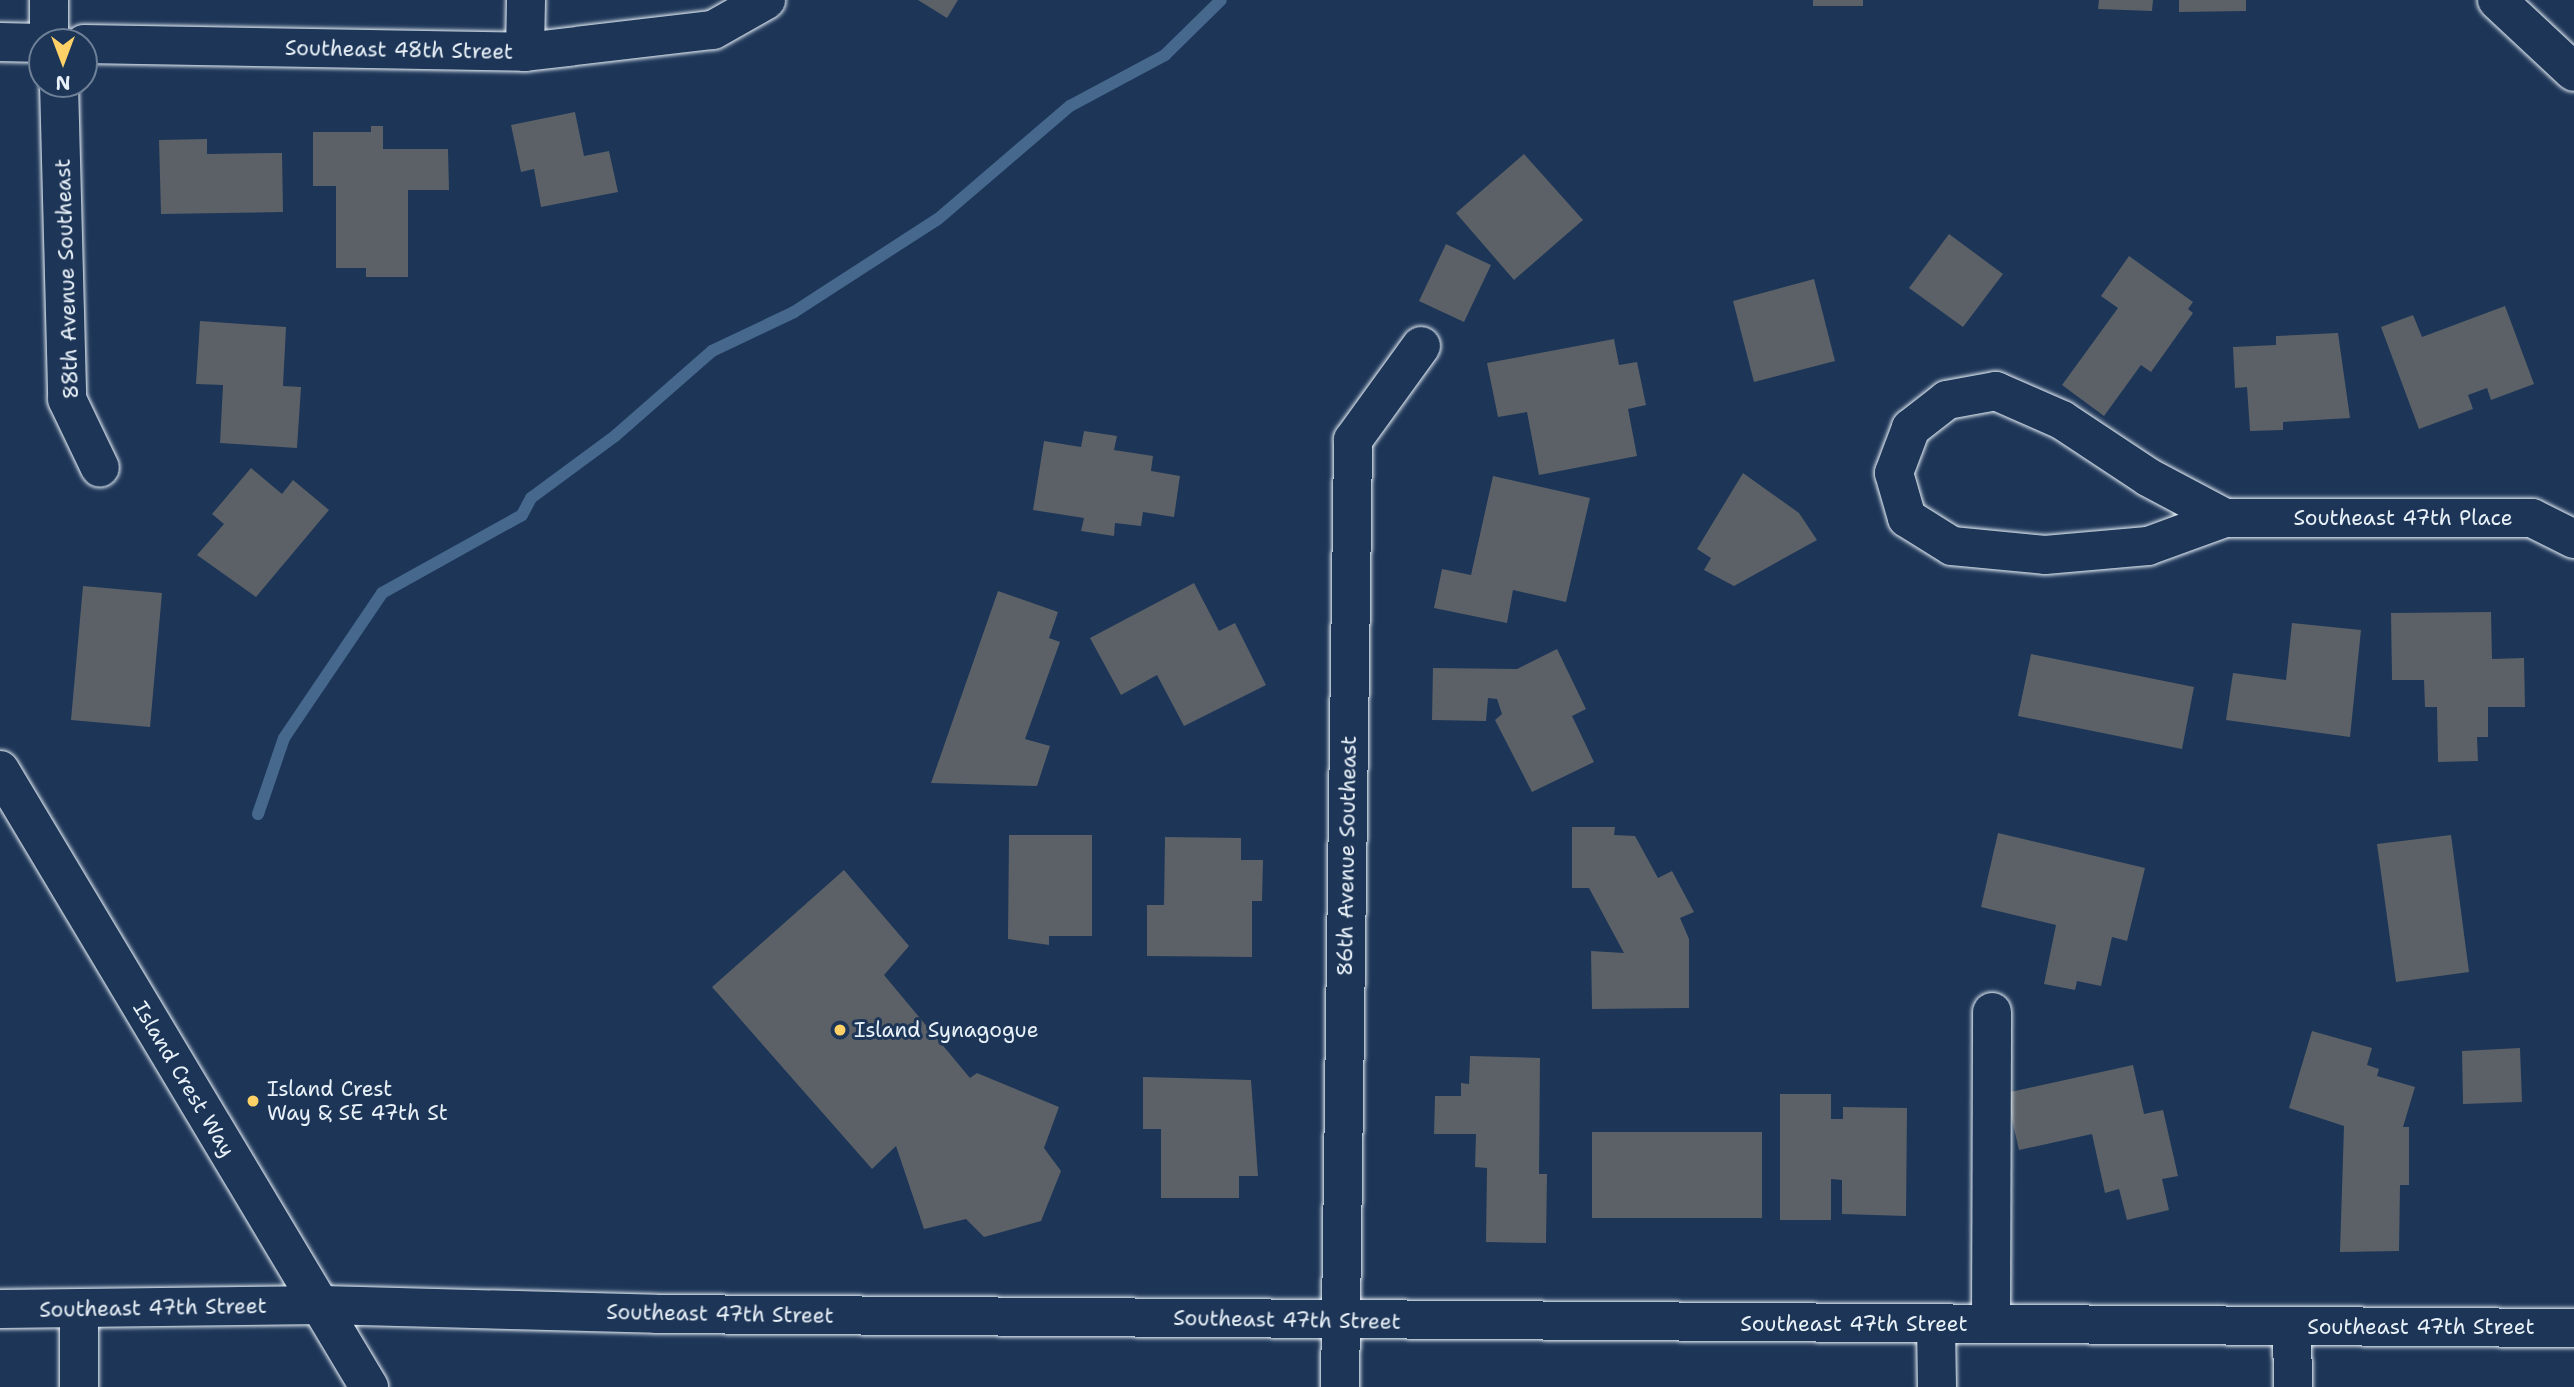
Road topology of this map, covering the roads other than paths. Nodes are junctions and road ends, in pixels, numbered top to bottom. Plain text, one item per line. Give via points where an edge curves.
1 (49, 0) edge
2 (526, 0) edge
3 (766, 0) edge
4 (2497, 0) edge
5 (49, 28) edge
6 (0, 42) edge
7 (28, 43) edge
8 (98, 44) edge
9 (525, 52) junction
10 (2574, 72) edge
11 (59, 98) edge
12 (1421, 346) dead end
13 (100, 468) dead end
14 (2225, 518) junction
15 (2574, 539) edge
16 (0, 770) edge
17 (1992, 1012) dead end
18 (323, 1305) junction
19 (0, 1309) edge
20 (79, 1309) junction
21 (1340, 1321) junction
22 (1936, 1324) junction
23 (1991, 1324) junction
24 (2292, 1326) junction
25 (2574, 1328) edge
26 (79, 1387) edge
27 (369, 1387) edge
28 (1340, 1387) edge
29 (1937, 1387) edge
30 (2293, 1387) edge

1 - 5 street
2 - 9 street
3 - 9 street, Southeast 48th Street via 713,30
4 - 10 street
6 - 7 street
8 - 9 street, Southeast 48th Street
11 - 13 street, 88th Avenue Southeast via 67,399
12 - 21 street, 86th Avenue Southeast via 1353,440
14 - 14 street, Southeast 47th Place via 2148,477 2062,420 1996,391 1947,400 1911,428 1894,473 1907,518 1952,546 2045,555 2148,546
14 - 15 street, Southeast 47th Place via 2532,518
16 - 18 street, Island Crest Way
17 - 23 street
18 - 20 street, Southeast 47th Street
18 - 21 street, Southeast 47th Street
18 - 27 street, Island Crest Way
19 - 20 street, Southeast 47th Street
20 - 26 street
21 - 22 street, Southeast 47th Street
21 - 28 street, 86th Avenue Southeast
22 - 23 street, Southeast 47th Street
22 - 29 street
23 - 24 street, Southeast 47th Street
24 - 25 street, Southeast 47th Street
24 - 30 street

